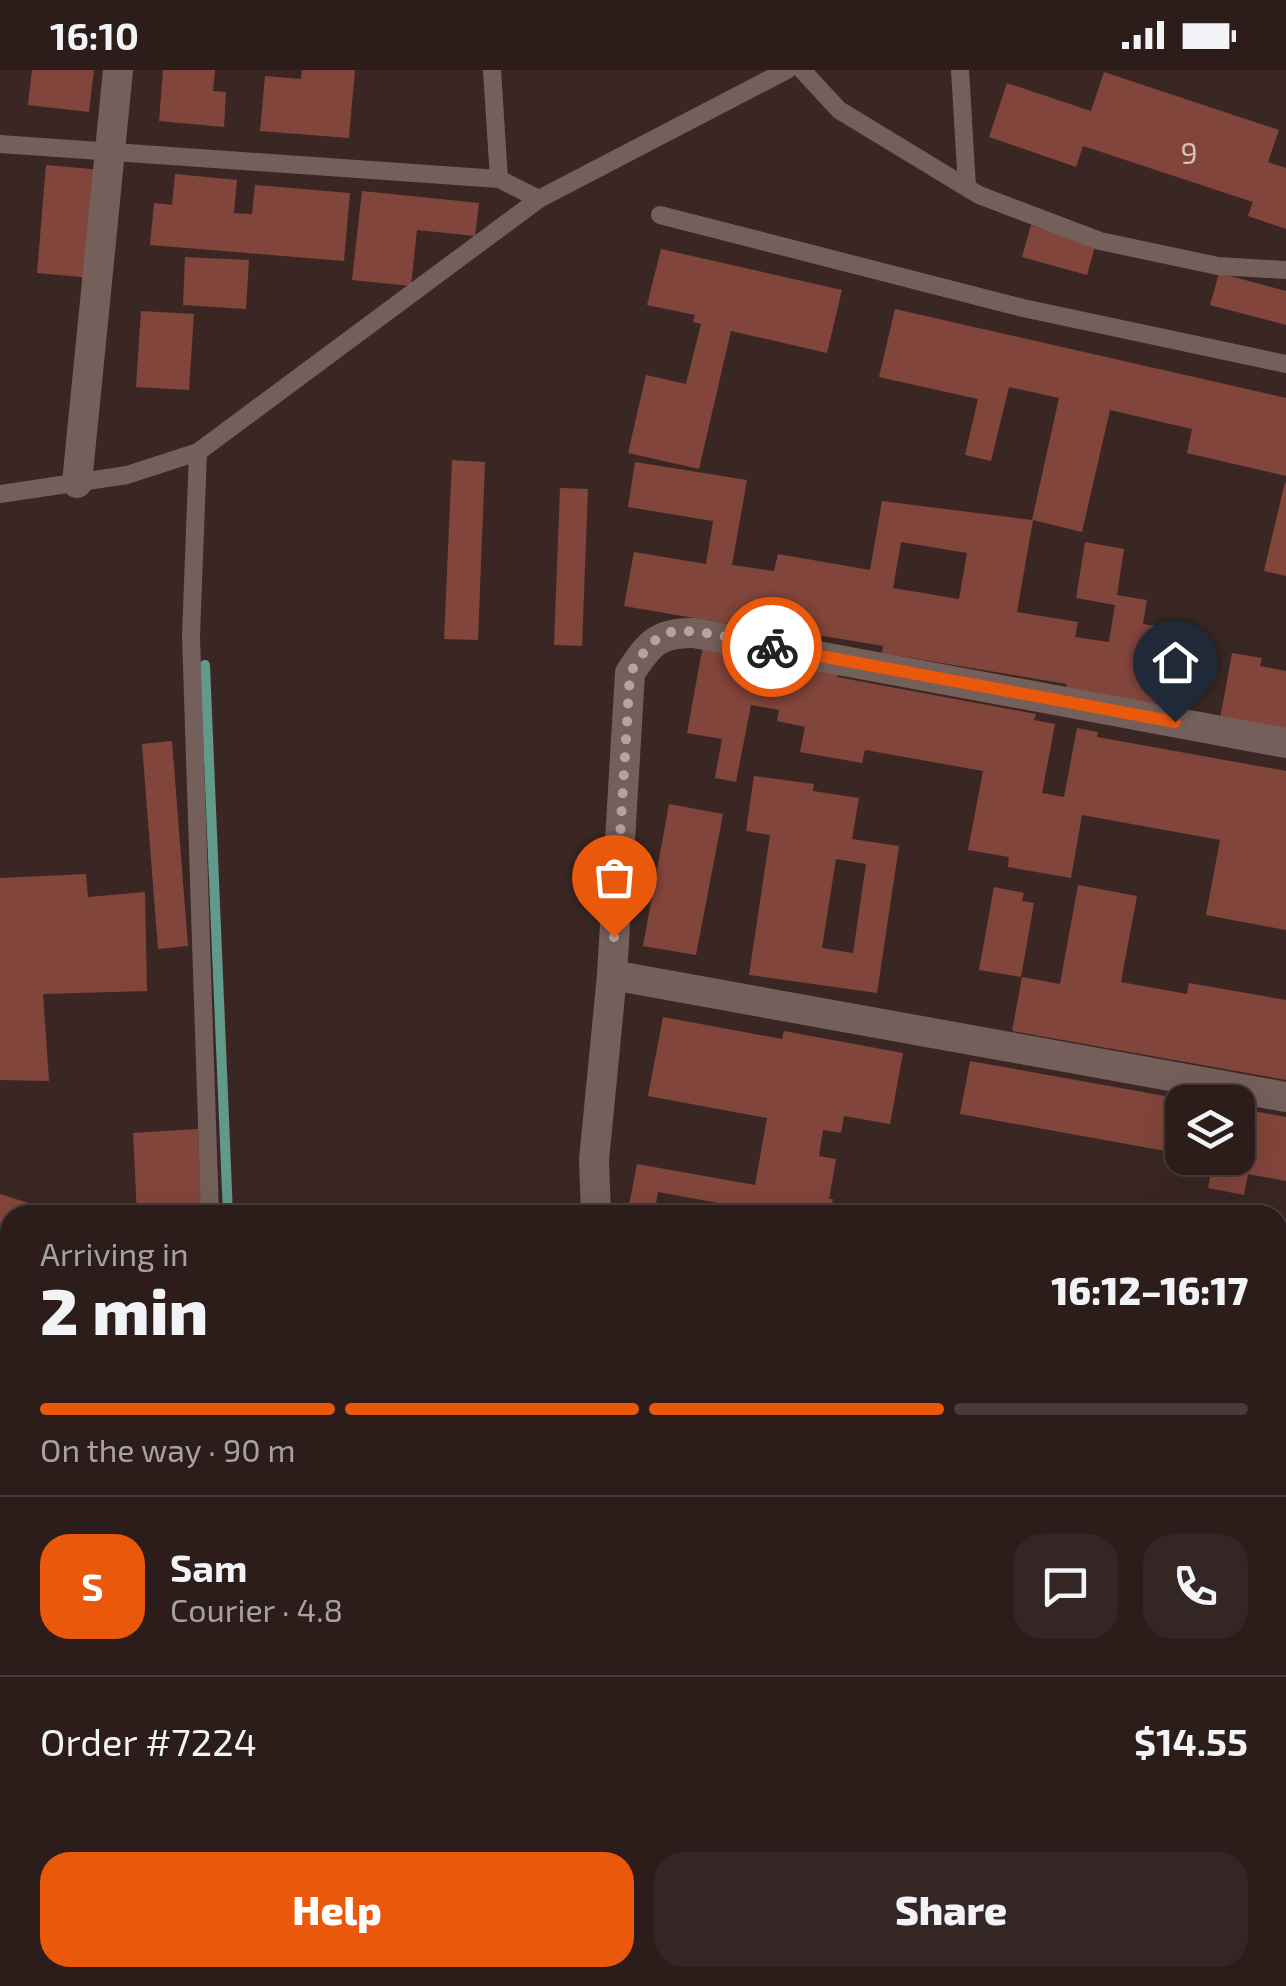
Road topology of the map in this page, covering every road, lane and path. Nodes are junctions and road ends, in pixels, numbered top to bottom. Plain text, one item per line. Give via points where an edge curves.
1 (118, 70) edge
2 (492, 70) edge
3 (787, 70) edge
4 (802, 70) edge
5 (960, 70) edge
6 (0, 144) edge
7 (109, 154) junction
8 (499, 179) junction
9 (966, 187) junction
10 (539, 199) junction
11 (660, 216) dead end
12 (1286, 270) edge
13 (1286, 364) edge
14 (198, 452) junction
15 (77, 482) junction
16 (0, 494) edge
17 (1286, 743) edge
18 (612, 975) junction
19 (1286, 1097) edge
20 (210, 1205) edge
21 (596, 1205) edge

1 - 7 street
2 - 8 lane
3 - 10 lane
4 - 9 lane via 839,110
5 - 9 lane
6 - 7 lane
7 - 8 lane
7 - 15 street
8 - 10 lane
9 - 12 lane via 1100,240 1218,266
10 - 14 lane
11 - 13 lane via 1022,308
14 - 15 lane via 127,475
14 - 20 lane via 191,636
15 - 16 lane
17 - 18 street via 670,632 646,648 630,673
18 - 19 street
18 - 21 street

